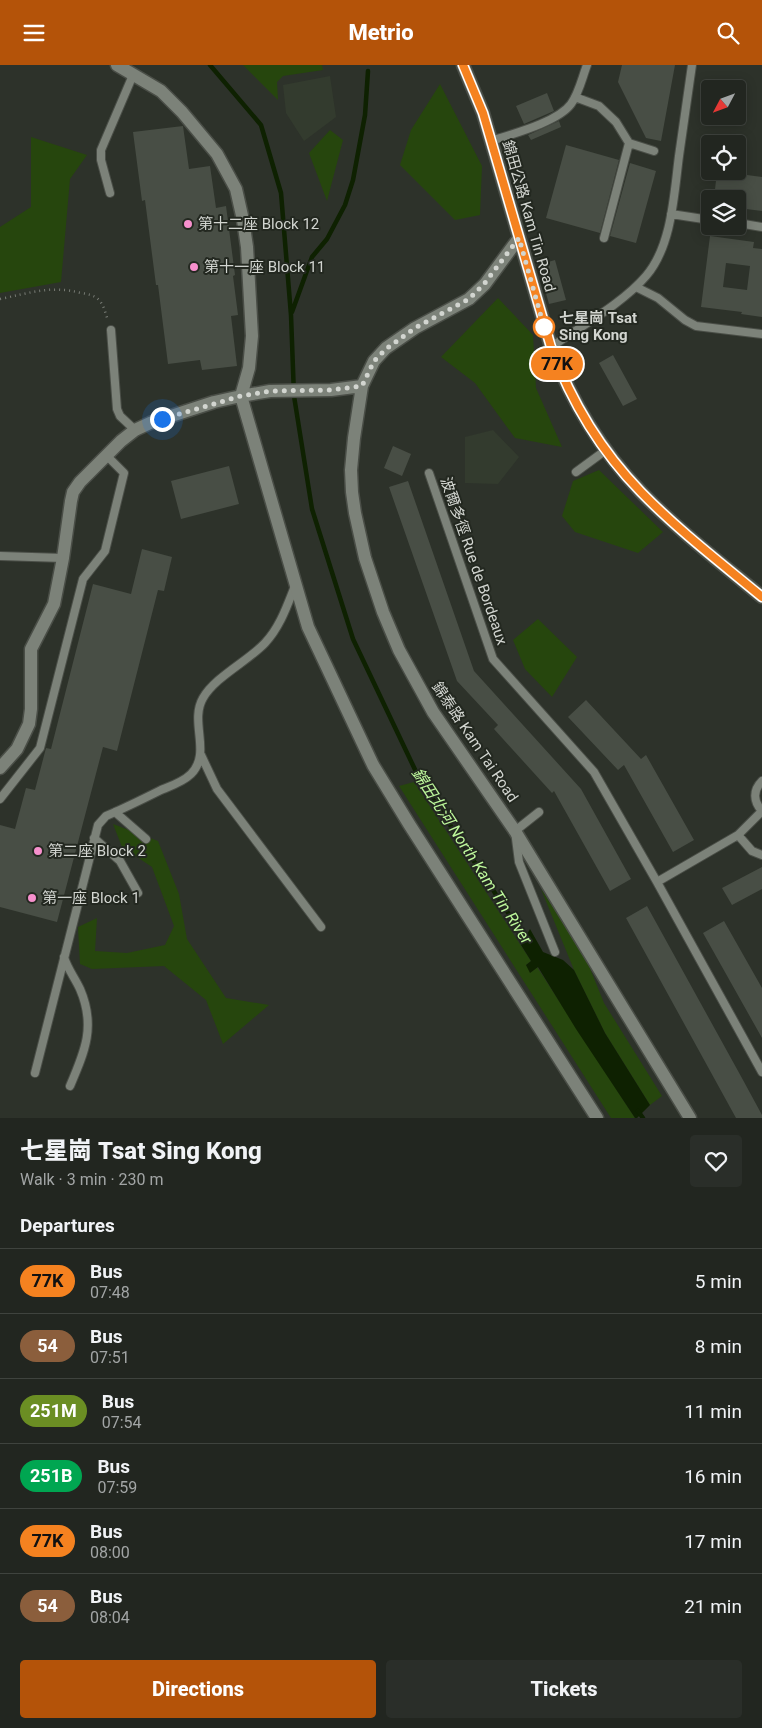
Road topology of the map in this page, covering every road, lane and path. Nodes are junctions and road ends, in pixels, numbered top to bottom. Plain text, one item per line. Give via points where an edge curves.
1 (117, 65) edge
2 (463, 65) edge
3 (587, 65) edge
4 (692, 65) edge
5 (133, 75) junction
6 (575, 97) junction
7 (491, 141) junction
8 (629, 143) junction
9 (654, 151) dead end
10 (110, 193) dead end
11 (671, 214) junction
12 (701, 218) edge
13 (746, 224) edge
14 (762, 227) edge
15 (519, 238) junction
16 (604, 238) dead end
17 (636, 287) junction
18 (0, 299) edge
19 (111, 330) joint
20 (762, 333) edge
21 (551, 347) junction
22 (362, 386) junction
23 (241, 396) junction
24 (136, 430) junction
25 (606, 449) junction
26 (107, 456) junction
27 (576, 472) dead end
28 (429, 473) dead end
29 (0, 556) edge
30 (63, 558) junction
31 (296, 584) junction
32 (762, 597) edge
33 (201, 755) junction
34 (0, 768) edge
35 (762, 781) edge
36 (0, 799) edge
37 (762, 811) edge
38 (115, 812) junction
39 (539, 812) dead end
40 (515, 831) junction
41 (738, 835) junction
42 (94, 838) junction
43 (146, 839) dead end
44 (762, 855) edge
45 (657, 882) junction
46 (138, 893) dead end
47 (321, 927) dead end
48 (555, 952) dead end
49 (64, 957) junction
50 (762, 1072) edge
51 (35, 1073) dead end
52 (70, 1086) dead end
53 (597, 1118) edge
54 (690, 1118) edge

1 - 5 street
2 - 7 street, 錦田公路 Kam Tin Road
3 - 6 lane
4 - 11 lane
5 - 10 lane via 101,150
5 - 23 street via 161,91 182,112 213,148 236,189 247,247 252,336 249,368
6 - 7 lane via 558,117
6 - 8 lane via 598,106 616,122
7 - 15 street, 錦田公路 Kam Tin Road
8 - 9 lane
8 - 16 lane
11 - 12 lane
11 - 17 lane via 655,264
13 - 14 lane
15 - 21 street, 錦田公路 Kam Tin Road
15 - 22 street, 錦泰路 Kam Tai Road via 469,299 415,328 386,349 374,361
17 - 20 lane via 658,298 696,326
17 - 21 lane
18 - 19 path via 60,288 94,296 101,301
19 - 24 lane via 117,409
21 - 25 street, 錦田公路 Kam Tin Road via 569,390
22 - 23 street via 270,391
22 - 40 street, 錦泰路 Kam Tai Road via 354,438 352,492 365,558 380,603 399,650 433,712
23 - 24 street via 214,402
23 - 31 street
24 - 26 street
25 - 27 lane
25 - 32 street, 錦田公路 Kam Tin Road via 656,507
26 - 30 street via 73,492
26 - 36 lane via 124,473 105,551 83,579 40,748
28 - 45 lane, 波爾多徑 Rue de Bordeaux via 493,659 594,772
29 - 30 lane
30 - 34 street via 54,604 31,649 29,724 17,749
31 - 33 lane via 281,621 264,644 202,699 198,714
31 - 53 street via 308,627 373,765
33 - 38 lane via 195,769 185,779
33 - 47 lane via 217,789
35 - 37 lane via 755,793
37 - 41 lane
38 - 42 lane via 101,820
38 - 43 lane
39 - 40 lane
40 - 48 lane via 519,862
40 - 54 street, 錦泰路 Kam Tai Road
41 - 44 lane via 752,851
41 - 45 lane
42 - 46 lane via 120,861
42 - 49 lane
45 - 50 lane
49 - 51 lane
49 - 52 lane via 86,1006 88,1023 84,1052

